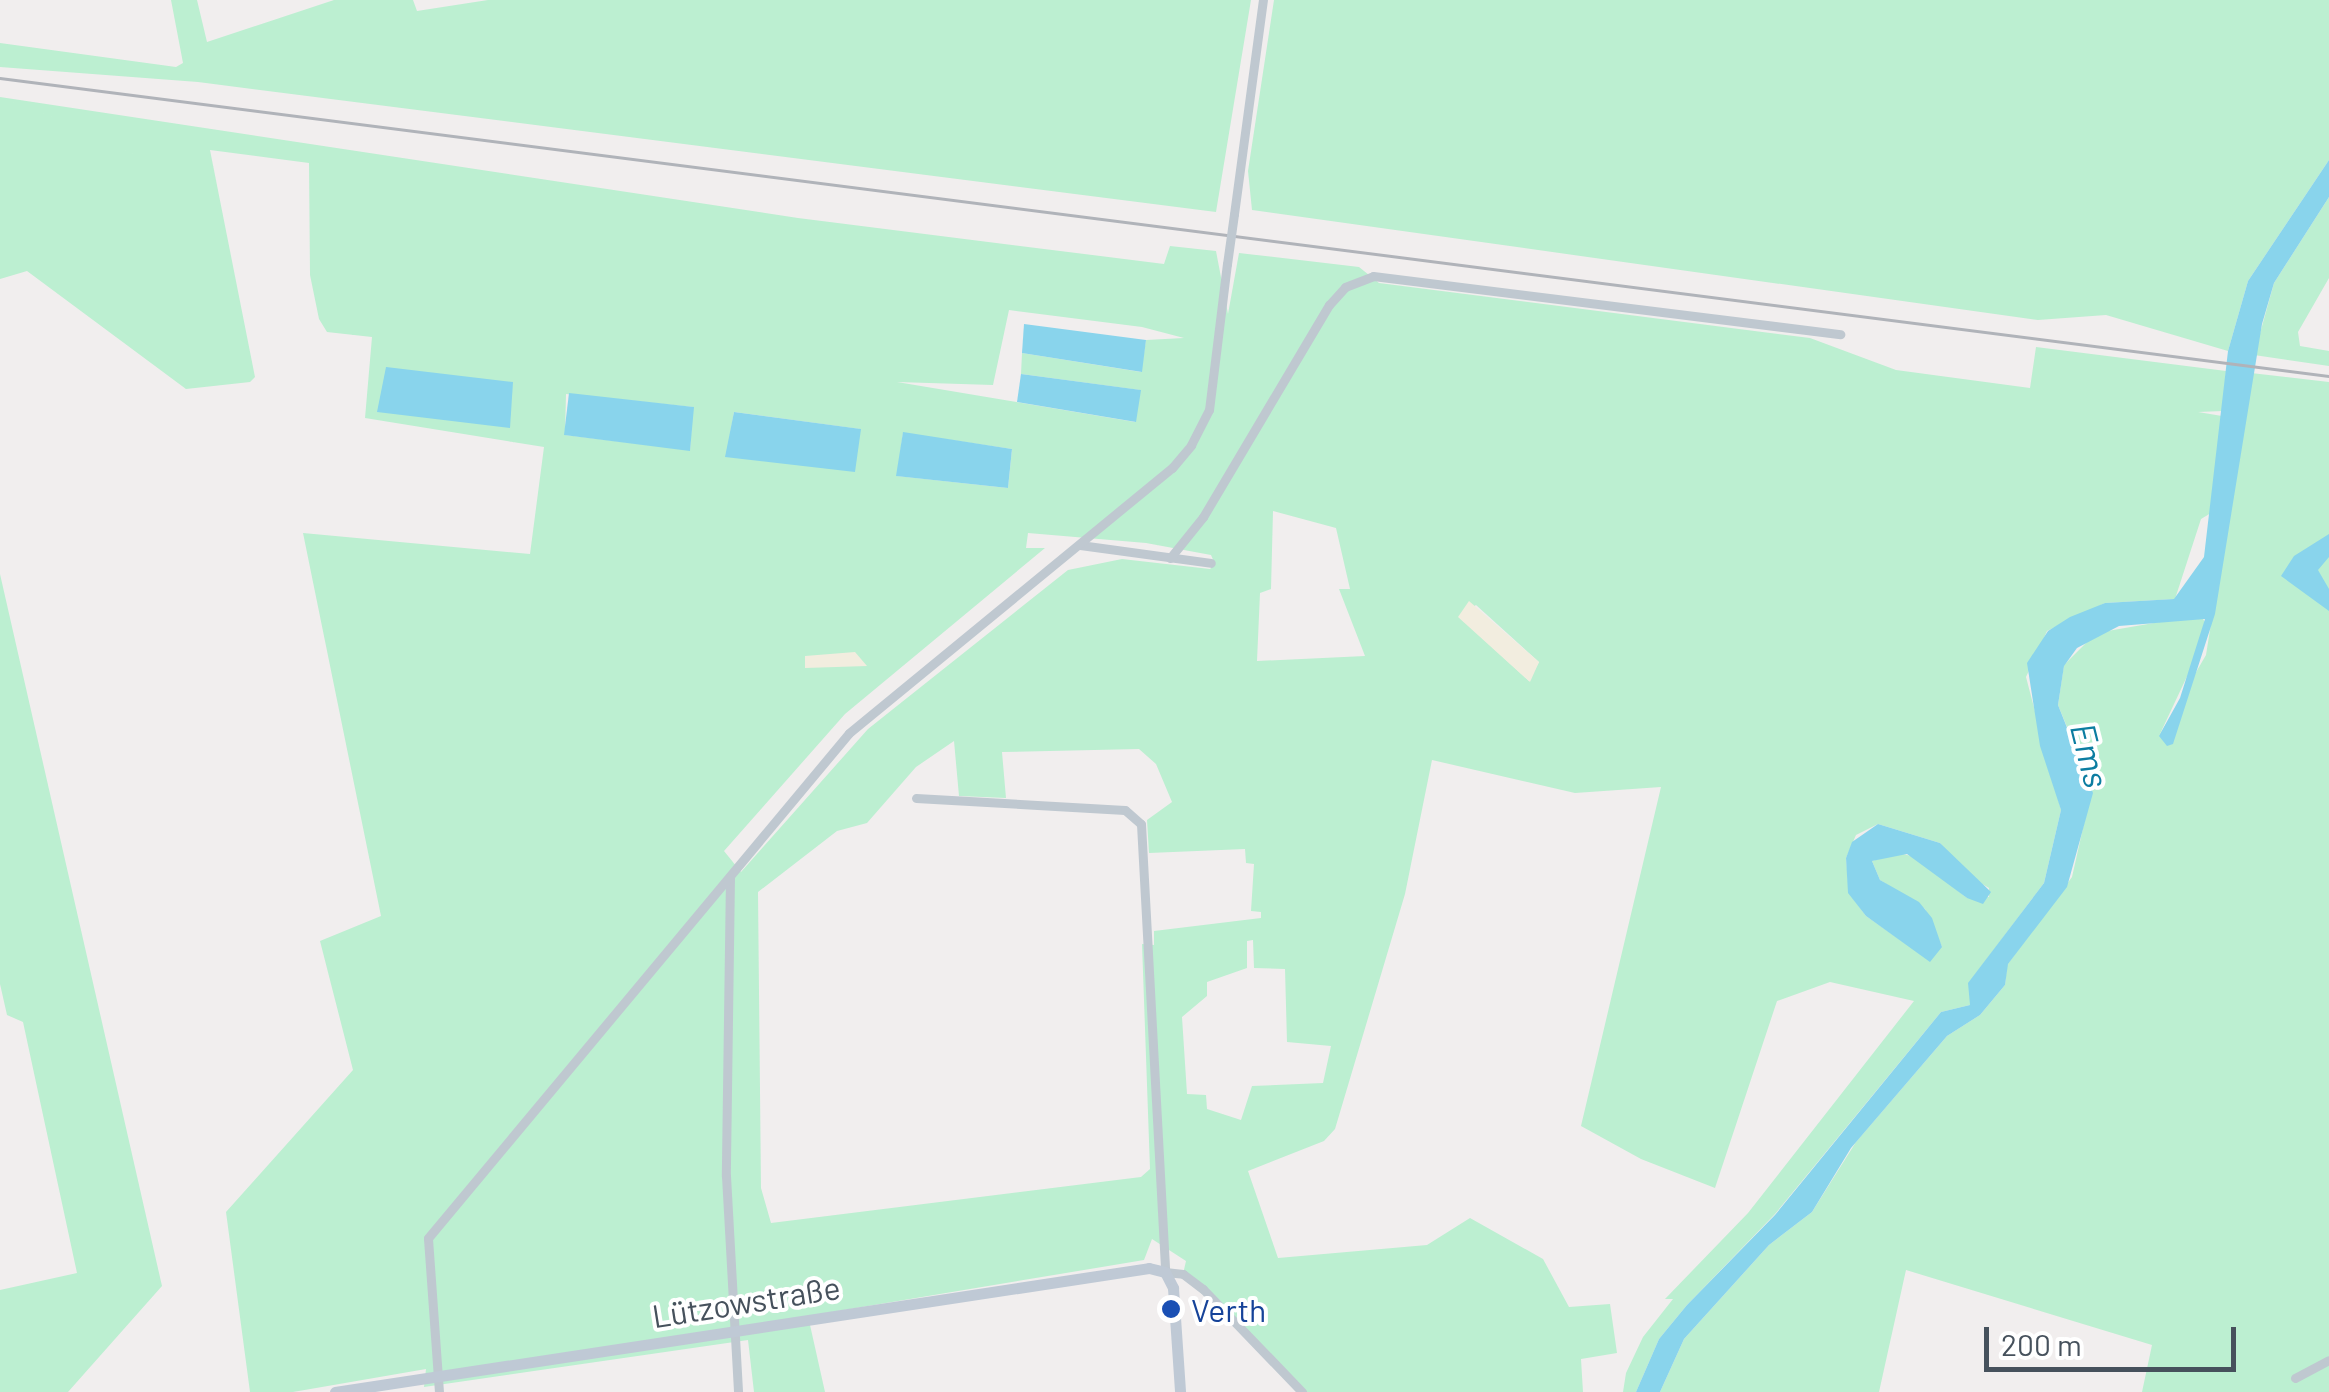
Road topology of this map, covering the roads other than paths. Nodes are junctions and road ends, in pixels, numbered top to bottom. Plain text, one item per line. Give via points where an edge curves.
1 (1263, 0) edge
2 (1840, 334) dead end
3 (1080, 546) junction
4 (1170, 558) junction
5 (1211, 563) dead end
6 (916, 798) dead end
7 (730, 876) junction
8 (1165, 1272) junction
9 (736, 1330) junction
10 (2329, 1360) edge
11 (437, 1377) junction
12 (2295, 1378) dead end
13 (738, 1391) edge
14 (335, 1392) edge
15 (439, 1392) edge
16 (724, 1392) edge
17 (1180, 1392) edge
18 (1302, 1392) edge

1 - 3 street, bridge via 1203,424 1172,468
2 - 4 street via 1374,276 1345,287 1329,306 1203,516
3 - 4 street
3 - 7 street via 849,733
4 - 5 street
6 - 8 street via 1125,810 1141,824
7 - 9 street via 726,1176
7 - 11 street via 428,1238
8 - 9 street, Lützowstraße via 1150,1268
8 - 17 street via 1176,1308
8 - 18 street via 1183,1274 1202,1288
9 - 11 street, Lützowstraße
9 - 13 street
10 - 12 street
11 - 14 street, Lützowstraße
11 - 15 street
13 - 16 street

